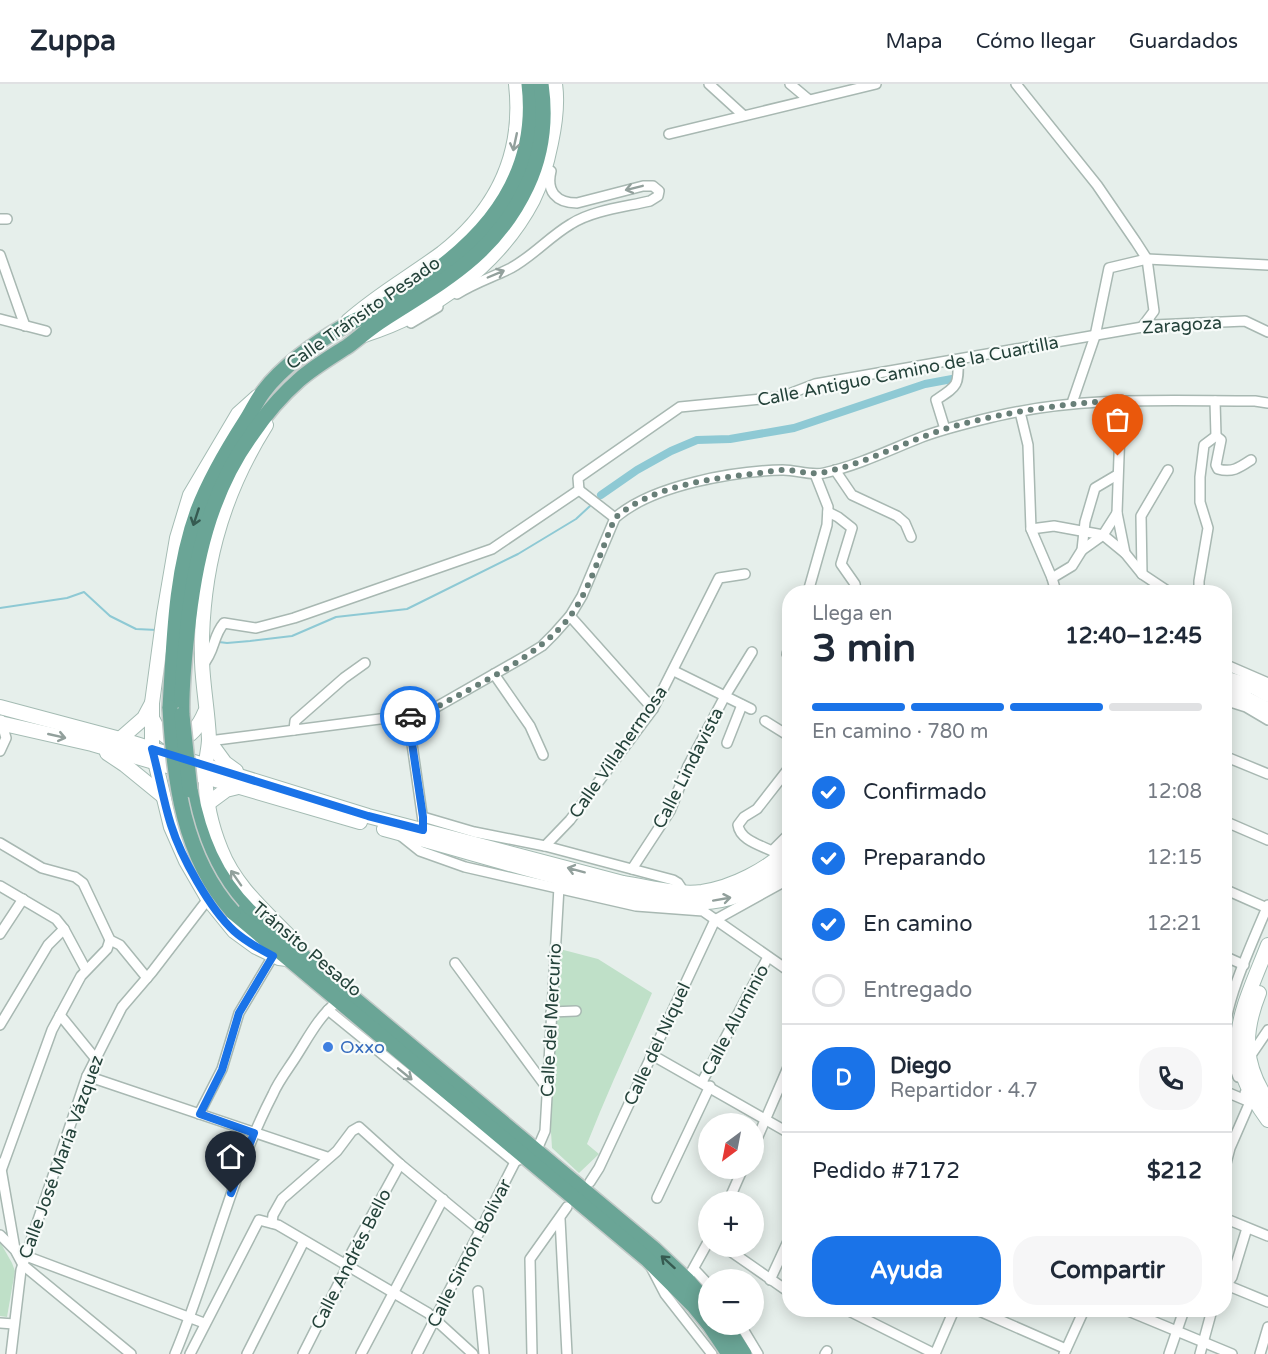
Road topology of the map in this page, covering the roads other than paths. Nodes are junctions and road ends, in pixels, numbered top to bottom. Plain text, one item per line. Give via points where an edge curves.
1 (516, 84) edge
2 (529, 84) edge
3 (541, 84) edge
4 (555, 84) edge
5 (709, 84) edge
6 (791, 84) edge
7 (876, 84) edge
8 (1016, 84) edge
9 (864, 86) edge
10 (557, 99) junction
11 (808, 99) junction
12 (743, 115) junction
13 (669, 134) dead end
14 (0, 255) edge
15 (1147, 259) junction
16 (1268, 265) edge
17 (1155, 311) junction
18 (0, 319) edge
19 (1174, 324) junction
20 (25, 326) junction
21 (342, 327) junction
22 (388, 327) junction
23 (1142, 327) junction
24 (46, 331) dead end
25 (1268, 332) edge
26 (362, 336) junction
27 (1095, 336) junction
28 (958, 361) junction
29 (288, 391) junction
30 (1121, 400) junction
31 (1215, 401) junction
32 (1268, 403) edge
33 (1072, 404) junction
34 (1020, 412) junction
35 (945, 429) junction
36 (1216, 436) junction
37 (1251, 460) dead end
38 (836, 470) junction
39 (1168, 470) dead end
40 (815, 474) junction
41 (1117, 475) junction
42 (579, 490) junction
43 (828, 512) junction
44 (1117, 513) junction
45 (615, 518) junction
46 (1031, 529) junction
47 (1084, 531) junction
48 (1103, 535) junction
49 (911, 537) dead end
50 (1082, 550) junction
51 (1125, 553) junction
52 (745, 574) dead end
53 (1142, 574) junction
54 (1052, 578) junction
55 (810, 585) edge
56 (855, 585) edge
57 (1054, 585) edge
58 (1158, 585) edge
59 (1199, 585) edge
60 (570, 615) junction
61 (176, 621) junction
62 (208, 649) junction
63 (752, 652) dead end
64 (365, 663) dead end
65 (1232, 667) edge
66 (674, 671) junction
67 (494, 674) junction
68 (1232, 680) edge
69 (1268, 683) edge
70 (1232, 694) edge
71 (725, 696) junction
72 (1268, 696) edge
73 (152, 703) junction
74 (1232, 703) edge
75 (742, 705) junction
76 (0, 707) edge
77 (170, 708) joint
78 (206, 709) junction
79 (653, 709) junction
80 (751, 709) dead end
81 (1268, 710) edge
82 (408, 716) junction
83 (153, 720) junction
84 (1268, 720) edge
85 (1, 721) edge
86 (765, 721) dead end
87 (294, 730) junction
88 (782, 732) edge
89 (120, 739) junction
90 (209, 741) junction
91 (727, 743) dead end
92 (92, 744) junction
93 (0, 751) edge
94 (543, 755) dead end
95 (154, 756) junction
96 (1232, 759) edge
97 (200, 773) junction
98 (1268, 774) edge
99 (782, 777) edge
100 (240, 782) junction
101 (164, 799) junction
102 (207, 804) junction
103 (1232, 824) edge
104 (422, 829) junction
105 (397, 832) junction
106 (1268, 840) edge
107 (782, 841) edge
108 (0, 843) edge
109 (544, 846) junction
110 (782, 855) edge
111 (632, 869) junction
112 (782, 870) edge
113 (782, 885) edge
114 (0, 886) edge
115 (559, 887) junction
116 (1232, 893) edge
117 (687, 896) junction
118 (22, 899) junction
119 (208, 899) junction
120 (236, 907) junction
121 (1267, 907) edge
122 (703, 911) junction
123 (715, 920) junction
124 (64, 928) junction
125 (0, 934) edge
126 (110, 940) junction
127 (1268, 945) edge
128 (768, 957) junction
129 (282, 958) junction
130 (1232, 960) edge
131 (455, 963) dead end
132 (1244, 965) junction
133 (782, 966) edge
134 (86, 970) junction
135 (1268, 970) edge
136 (147, 978) junction
137 (1232, 999) edge
138 (333, 1005) junction
139 (551, 1011) junction
140 (576, 1011) dead end
141 (60, 1015) junction
142 (0, 1025) edge
143 (1268, 1030) edge
144 (652, 1055) junction
145 (95, 1058) junction
146 (1249, 1058) junction
147 (1232, 1061) edge
148 (87, 1076) junction
149 (782, 1082) edge
150 (706, 1084) junction
151 (548, 1088) junction
152 (1232, 1093) edge
153 (1258, 1098) edge
154 (200, 1114) junction
155 (767, 1119) junction
156 (1268, 1120) edge
157 (764, 1125) edge
158 (1268, 1126) edge
159 (782, 1129) edge
160 (254, 1133) junction
161 (1232, 1144) edge
162 (327, 1157) junction
163 (525, 1157) junction
164 (400, 1164) junction
165 (1, 1166) edge
166 (590, 1182) dead end
167 (442, 1198) junction
168 (657, 1198) dead end
169 (567, 1207) dead end
170 (560, 1219) junction
171 (1232, 1221) edge
172 (272, 1223) junction
173 (1247, 1228) junction
174 (481, 1231) junction
175 (0, 1235) edge
176 (1268, 1236) edge
177 (304, 1241) junction
178 (15, 1250) junction
179 (782, 1254) edge
180 (700, 1257) edge
181 (738, 1257) edge
182 (647, 1259) junction
183 (22, 1267) junction
184 (347, 1267) junction
185 (690, 1275) junction
186 (1232, 1277) edge
187 (698, 1279) edge
188 (770, 1280) junction
189 (698, 1288) edge
190 (782, 1288) edge
191 (1232, 1289) edge
192 (478, 1290) dead end
193 (392, 1294) junction
194 (1268, 1302) edge
195 (698, 1312) edge
196 (190, 1317) junction
197 (861, 1317) edge
198 (951, 1317) edge
199 (992, 1317) edge
200 (1081, 1317) edge
201 (1143, 1317) edge
202 (1183, 1317) edge
203 (1210, 1317) edge
204 (436, 1319) junction
205 (0, 1323) edge
206 (204, 1323) junction
207 (14, 1324) junction
208 (1268, 1327) edge
209 (1178, 1331) junction
210 (716, 1335) edge
211 (732, 1335) edge
212 (747, 1335) edge
213 (1203, 1343) junction
214 (1065, 1352) edge
215 (1263, 1353) edge
216 (11, 1354) edge
217 (131, 1354) edge
218 (175, 1354) edge
219 (190, 1354) edge
220 (247, 1354) edge
221 (303, 1354) edge
222 (360, 1354) edge
223 (417, 1354) edge
224 (473, 1354) edge
225 (484, 1354) edge
226 (532, 1354) edge
227 (567, 1354) edge
228 (712, 1354) edge
229 (729, 1354) edge
230 (744, 1354) edge
231 (758, 1354) edge
232 (935, 1354) edge
233 (1169, 1354) edge
234 (1200, 1354) edge
235 (1232, 1354) edge

1 -> 21 main road via 518,122 513,153 482,214 441,253
2 - 21 main road, Calle Tránsito Pesado via 531,111 523,161 493,217 435,272
3 - 26 main road, Calle Tránsito Pesado via 544,113 538,154 521,200 507,222 471,261
4 - 10 main road
5 - 12 street
6 - 11 street
7 - 9 street
8 - 15 street via 1097,185
9 - 11 street
10 - 22 main road via 546,169 513,232 473,274
22 -> 10 street via 426,316 468,287 534,254 583,218 658,196 659,191 653,186 577,203 565,203 554,195 548,181 561,128
11 - 12 street
12 - 13 street
14 - 20 street
15 - 16 street
15 - 17 street
15 - 27 street via 1109,268
17 - 19 street
17 - 23 street
18 - 20 street
19 - 23 street, Zaragoza
19 - 25 street, Zaragoza via 1245,321
20 - 24 street
21 -> 61 main road, Calle Tránsito Pesado via 303,354 263,392 228,448 198,510 183,569
22 - 26 main road
23 - 27 street, Zaragoza
26 - 29 main road, Calle Tránsito Pesado via 312,369
27 - 28 street, Calle Antiguo Camino de la Cuartilla
27 - 33 street
28 - 35 street via 959,380 955,388 936,400
28 - 42 street, Calle Antiguo Camino de la Cuartilla via 815,384 781,397 680,407 578,478
29 - 61 main road, Calle Tránsito Pesado via 229,469 219,491 192,588
29 - 62 main road via 231,490 214,539 204,609
30 - 31 street
30 - 33 street
30 - 41 street
31 - 32 street
31 - 36 street
33 - 34 street
34 - 35 street
34 - 46 street via 1028,445
35 - 38 street
36 - 37 street via 1221,440 1218,469 1237,469
36 - 59 street via 1204,445 1200,477 1200,502 1208,528
38 - 40 street
38 - 49 street via 852,495 897,516
39 - 53 street via 1141,516
40 - 43 street
40 - 45 street via 784,470 702,480 640,501
41 - 44 street
41 - 47 street via 1095,488
42 - 45 street
42 - 62 street, Calle Antiguo Camino de la Cuartilla via 492,549 294,618 256,628 224,622
43 - 55 street
43 - 56 street via 852,528 841,564
44 - 48 street
44 - 51 street
45 - 60 street
46 - 47 street via 1054,526
46 - 54 street
47 - 48 street
47 - 50 street
48 - 50 street
48 - 51 street
50 - 54 street via 1072,566
51 - 53 street
52 - 66 street, Calle Villahermosa via 719,578
53 - 58 street
54 - 57 street
60 - 67 street via 542,646
60 - 79 street
61 - 73 main road via 159,651
61 - 77 main road, Calle Tránsito Pesado
61 - 120 main road, Calle Tránsito Pesado, bridge via 190,790 207,851
62 - 78 main road via 202,666
63 - 71 street, Calle Lindavista
64 - 87 street via 295,720
65 - 69 street
66 - 71 street
66 - 79 street, Calle Villahermosa
67 - 82 street via 426,713
67 - 94 street via 530,726
68 - 72 main road
70 - 81 main road
71 - 75 street
71 - 111 street, Calle Lindavista via 688,766 670,811
73 - 83 main road
73 - 89 main road via 144,718
74 - 84 street
75 - 80 street
75 - 91 street
76 - 89 main road
77 - 120 main road, Tránsito Pesado, bridge via 189,837 207,877
78 - 83 main road via 195,731 181,739 163,735
78 - 90 main road
79 - 109 street, Calle Villahermosa via 570,820
82 - 87 street
82 - 104 street
83 - 95 main road
85 -> 92 main road
85 - 93 street via 6,738
86 - 88 street
87 - 90 street
89 - 95 main road
90 - 97 main road
90 - 100 main road
92 - 95 main road
92 - 101 main road via 125,765
95 - 97 main road
95 - 101 main road
96 - 98 street
97 - 100 main road
97 - 101 main road via 195,779 175,784
97 - 102 main road
99 - 107 street via 757,809 738,825 747,839 772,851
100 - 102 main road
100 - 104 main road
100 - 105 main road
101 - 119 main road via 171,827
129 -> 102 main road via 291,938 232,873
103 - 106 street
104 - 105 main road
104 - 109 street via 474,832
104 - 117 main road via 623,883
105 - 115 street via 420,851 465,867
108 - 126 street via 42,868 83,883
109 - 111 street
110 - 117 main road via 746,878
111 - 117 street via 673,880
117 -> 112 main road via 730,898
113 - 123 street
114 - 118 street
115 - 122 street via 636,906
115 - 139 street, Calle del Mercurio
116 - 121 street
117 - 122 street
118 - 124 street
118 - 125 street
119 - 129 main road via 234,931 256,947
119 - 136 street, Calle José María Vázquez
120 - 129 main road, Tránsito Pesado
121 - 132 street
122 - 123 street
123 - 128 street
123 - 144 street, Calle del Níquel
124 - 134 street
124 - 142 street via 48,945
126 - 134 street via 107,949
126 - 136 street via 120,945
127 - 153 main road via 1239,1017 1237,1053 1242,1073
128 - 133 street
128 - 150 street, Calle Aluminio
129 - 138 main road, Tránsito Pesado
129 - 154 street via 239,1013 222,1070
129 - 163 main road, Tránsito Pesado
130 - 132 street
131 - 151 street
132 - 137 street
134 - 141 street
135 - 146 main road via 1249,1021
136 - 145 street, Calle José María Vázquez via 122,1007
138 - 160 street via 274,1092
138 -> 163 main road, Tránsito Pesado
139 - 140 street
139 - 151 street, Calle del Mercurio
141 - 145 street
141 - 165 street
143 - 146 street
144 - 150 street
144 - 166 street, Calle del Níquel
145 - 148 street, Calle José María Vázquez
146 - 153 main road
147 - 153 street via 1238,1079
148 - 154 street
148 - 183 street, Calle José María Vázquez
149 - 155 street
150 - 155 street
150 - 168 street, Calle Aluminio
151 - 163 street, Calle del Mercurio via 545,1131
152 - 153 street
153 - 156 main road
153 - 158 street
153 - 161 street
154 - 160 street
155 - 157 street
155 - 159 street
160 - 162 street
160 - 196 street
162 - 164 street via 359,1126
162 - 172 street via 282,1199
163 - 174 street, Calle Simón Bolívar
163 - 182 main road
185 -> 163 main road
164 - 167 street
164 - 184 street, Calle Andrés Bello
165 - 178 street
167 - 174 street
167 - 193 street
169 - 170 street
170 - 226 street via 530,1259
170 - 227 street
171 - 173 street
172 - 177 street
172 - 206 street via 259,1220
173 - 176 street
173 - 186 street
174 - 204 street, Calle Simón Bolívar
175 - 178 street
177 - 184 street
177 - 220 street
178 - 183 street
179 - 188 street
180 - 185 street
181 - 188 street
182 - 195 main road
182 - 228 street via 665,1294
183 - 196 street
183 - 207 street, Calle José María Vázquez
183 - 217 street
184 - 193 street
184 - 221 street, Calle Andrés Bello
185 - 187 street
185 - 189 main road
188 - 190 street
191 - 194 street
192 - 225 street
193 - 204 street
193 - 222 street
196 - 206 street
196 - 218 street
197 - 232 street
198 - 232 street
199 - 214 street
200 - 214 street
201 - 209 street
202 - 209 street
203 - 213 street
204 - 223 street, Calle Simón Bolívar
204 - 224 street
205 - 207 street
206 - 219 street
207 - 216 street, Calle José María Vázquez
208 - 215 street
209 - 213 street
209 - 233 street
210 - 229 main road
211 - 230 main road
212 - 231 street
213 - 234 street
213 - 235 street

